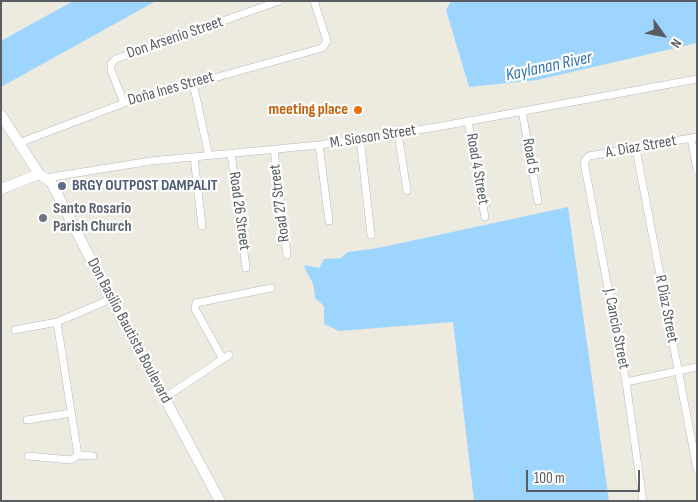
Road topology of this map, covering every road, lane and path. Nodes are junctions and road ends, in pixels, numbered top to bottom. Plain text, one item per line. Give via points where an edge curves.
1 (279, 1) edge
2 (314, 1) edge
3 (697, 79) edge
4 (193, 83) junction
5 (124, 103) junction
6 (522, 112) junction
7 (1, 115) edge
8 (468, 120) junction
9 (398, 133) junction
10 (694, 137) edge
11 (360, 138) junction
12 (19, 143) junction
13 (319, 145) junction
14 (636, 149) junction
15 (274, 150) junction
16 (231, 153) junction
17 (209, 156) junction
18 (194, 157) junction
19 (586, 158) joint
20 (697, 170) edge
21 (43, 176) junction
22 (1, 189) edge
23 (407, 191) dead end
24 (538, 201) dead end
25 (485, 218) dead end
26 (329, 221) dead end
27 (202, 226) dead end
28 (371, 235) dead end
29 (286, 255) dead end
30 (246, 268) dead end
31 (271, 288) dead end
32 (111, 299) junction
33 (57, 322) junction
34 (15, 330) dead end
35 (697, 367) edge
36 (678, 371) junction
37 (626, 382) junction
38 (164, 398) junction
39 (72, 413) junction
40 (27, 420) dead end
41 (78, 455) junction
42 (28, 456) dead end
43 (93, 456) dead end
44 (697, 469) edge
45 (220, 501) edge
46 (643, 501) edge

1 - 5 street, Don Arsenio Street via 116,59 111,70
2 - 4 street, Doña Ines Street via 326,41 322,48
3 - 6 street, M. Sioson Street
4 - 5 street, Doña Ines Street
4 - 17 street
5 - 12 street, Doña Ines Street
6 - 8 street, M. Sioson Street
6 - 24 street, Road 5
7 - 12 main road, Don Basilio Bautista Boulevard
8 - 9 street, M. Sioson Street
8 - 25 street, Road 4 Street
9 - 11 street, M. Sioson Street
9 - 23 street
10 - 14 street, A. Diaz Street
10 - 20 street
11 - 13 street, M. Sioson Street
11 - 28 street
12 - 21 main road, Don Basilio Bautista Boulevard
13 - 15 street, M. Sioson Street
13 - 26 street
14 - 19 street, A. Diaz Street
14 - 36 street, R Diaz Street
15 - 16 street, M. Sioson Street
15 - 29 street, Road 27 Street
16 - 17 street, M. Sioson Street
16 - 30 street, Road 26 Street
17 - 18 street, M. Sioson Street
18 - 21 street, M. Sioson Street
18 - 27 street
19 - 37 street, J. Cancio Street via 584,162
21 - 22 main road
21 - 32 main road, Don Basilio Bautista Boulevard via 50,182
31 - 38 street via 196,303 195,309 226,357
32 - 33 street
32 - 38 main road, Don Basilio Bautista Boulevard
33 - 34 street
33 - 39 street
35 - 36 street
36 - 37 street
36 - 44 street, R Diaz Street
37 - 46 street, J. Cancio Street
38 - 45 main road, Don Basilio Bautista Boulevard
39 - 40 street
39 - 41 street
41 - 42 street via 71,460
41 - 43 street

